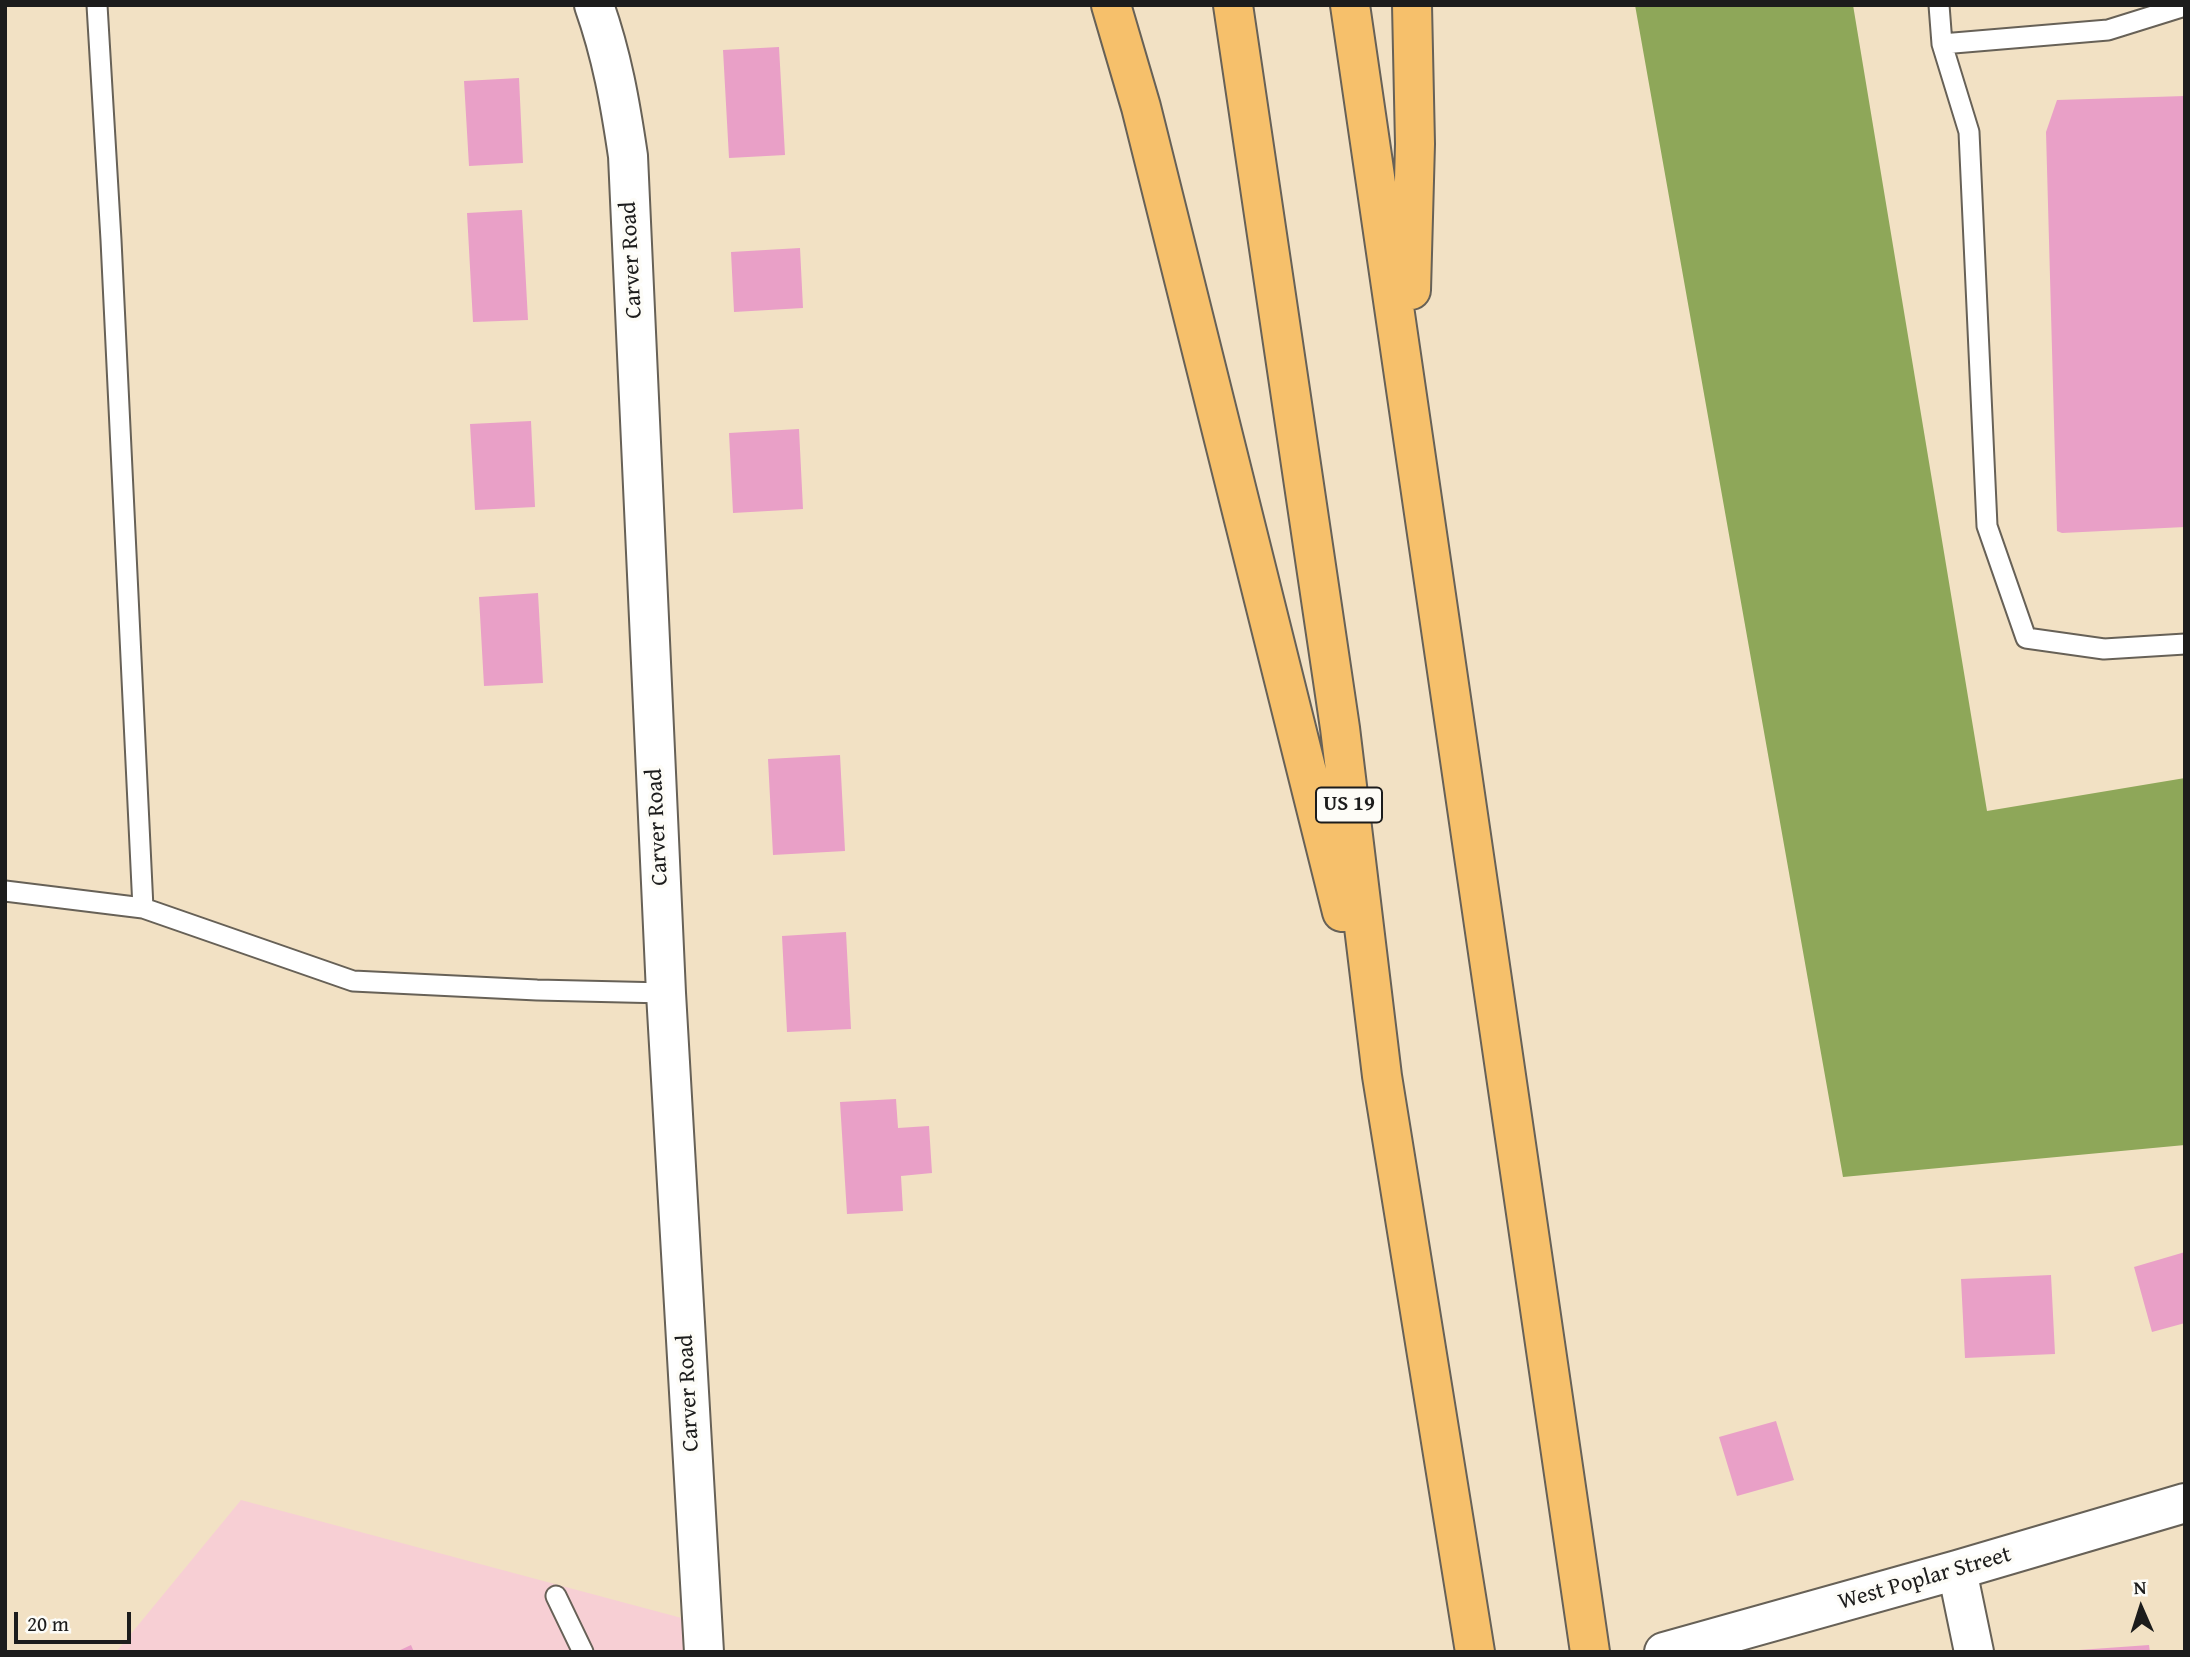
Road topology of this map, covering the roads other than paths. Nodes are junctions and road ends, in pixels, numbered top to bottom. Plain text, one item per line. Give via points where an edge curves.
1 (97, 5) edge
2 (594, 5) edge
3 (1111, 5) edge
4 (1233, 5) edge
5 (1350, 5) edge
6 (1412, 5) edge
7 (1939, 5) edge
8 (2185, 6) edge
9 (1942, 44) junction
10 (1408, 397) junction
11 (2185, 643) edge
12 (5, 891) edge
13 (143, 908) junction
14 (666, 993) junction
15 (1382, 1076) junction
16 (2185, 1503) edge
17 (1957, 1570) junction
18 (556, 1595) dead end
19 (583, 1652) edge
20 (704, 1652) edge
21 (1475, 1652) edge
22 (1590, 1652) edge
23 (1664, 1652) edge
24 (1974, 1652) edge

1 - 13 lane
2 - 14 street, Carver Road via 608,45 628,156
3 - 15 highway via 1141,107
4 - 15 highway, US 19 via 1338,714
5 - 10 highway
6 - 10 highway via 1415,144
7 - 9 lane
8 - 9 lane via 2108,30
9 - 11 lane via 1969,132 1987,526 2026,638 2104,649
10 - 22 highway
12 - 13 lane
13 - 14 lane via 354,981
14 - 20 street, Carver Road
15 - 21 highway, US 19
16 - 17 street, West Poplar Street
17 - 23 street, West Poplar Street
17 - 24 street
18 - 19 lane

